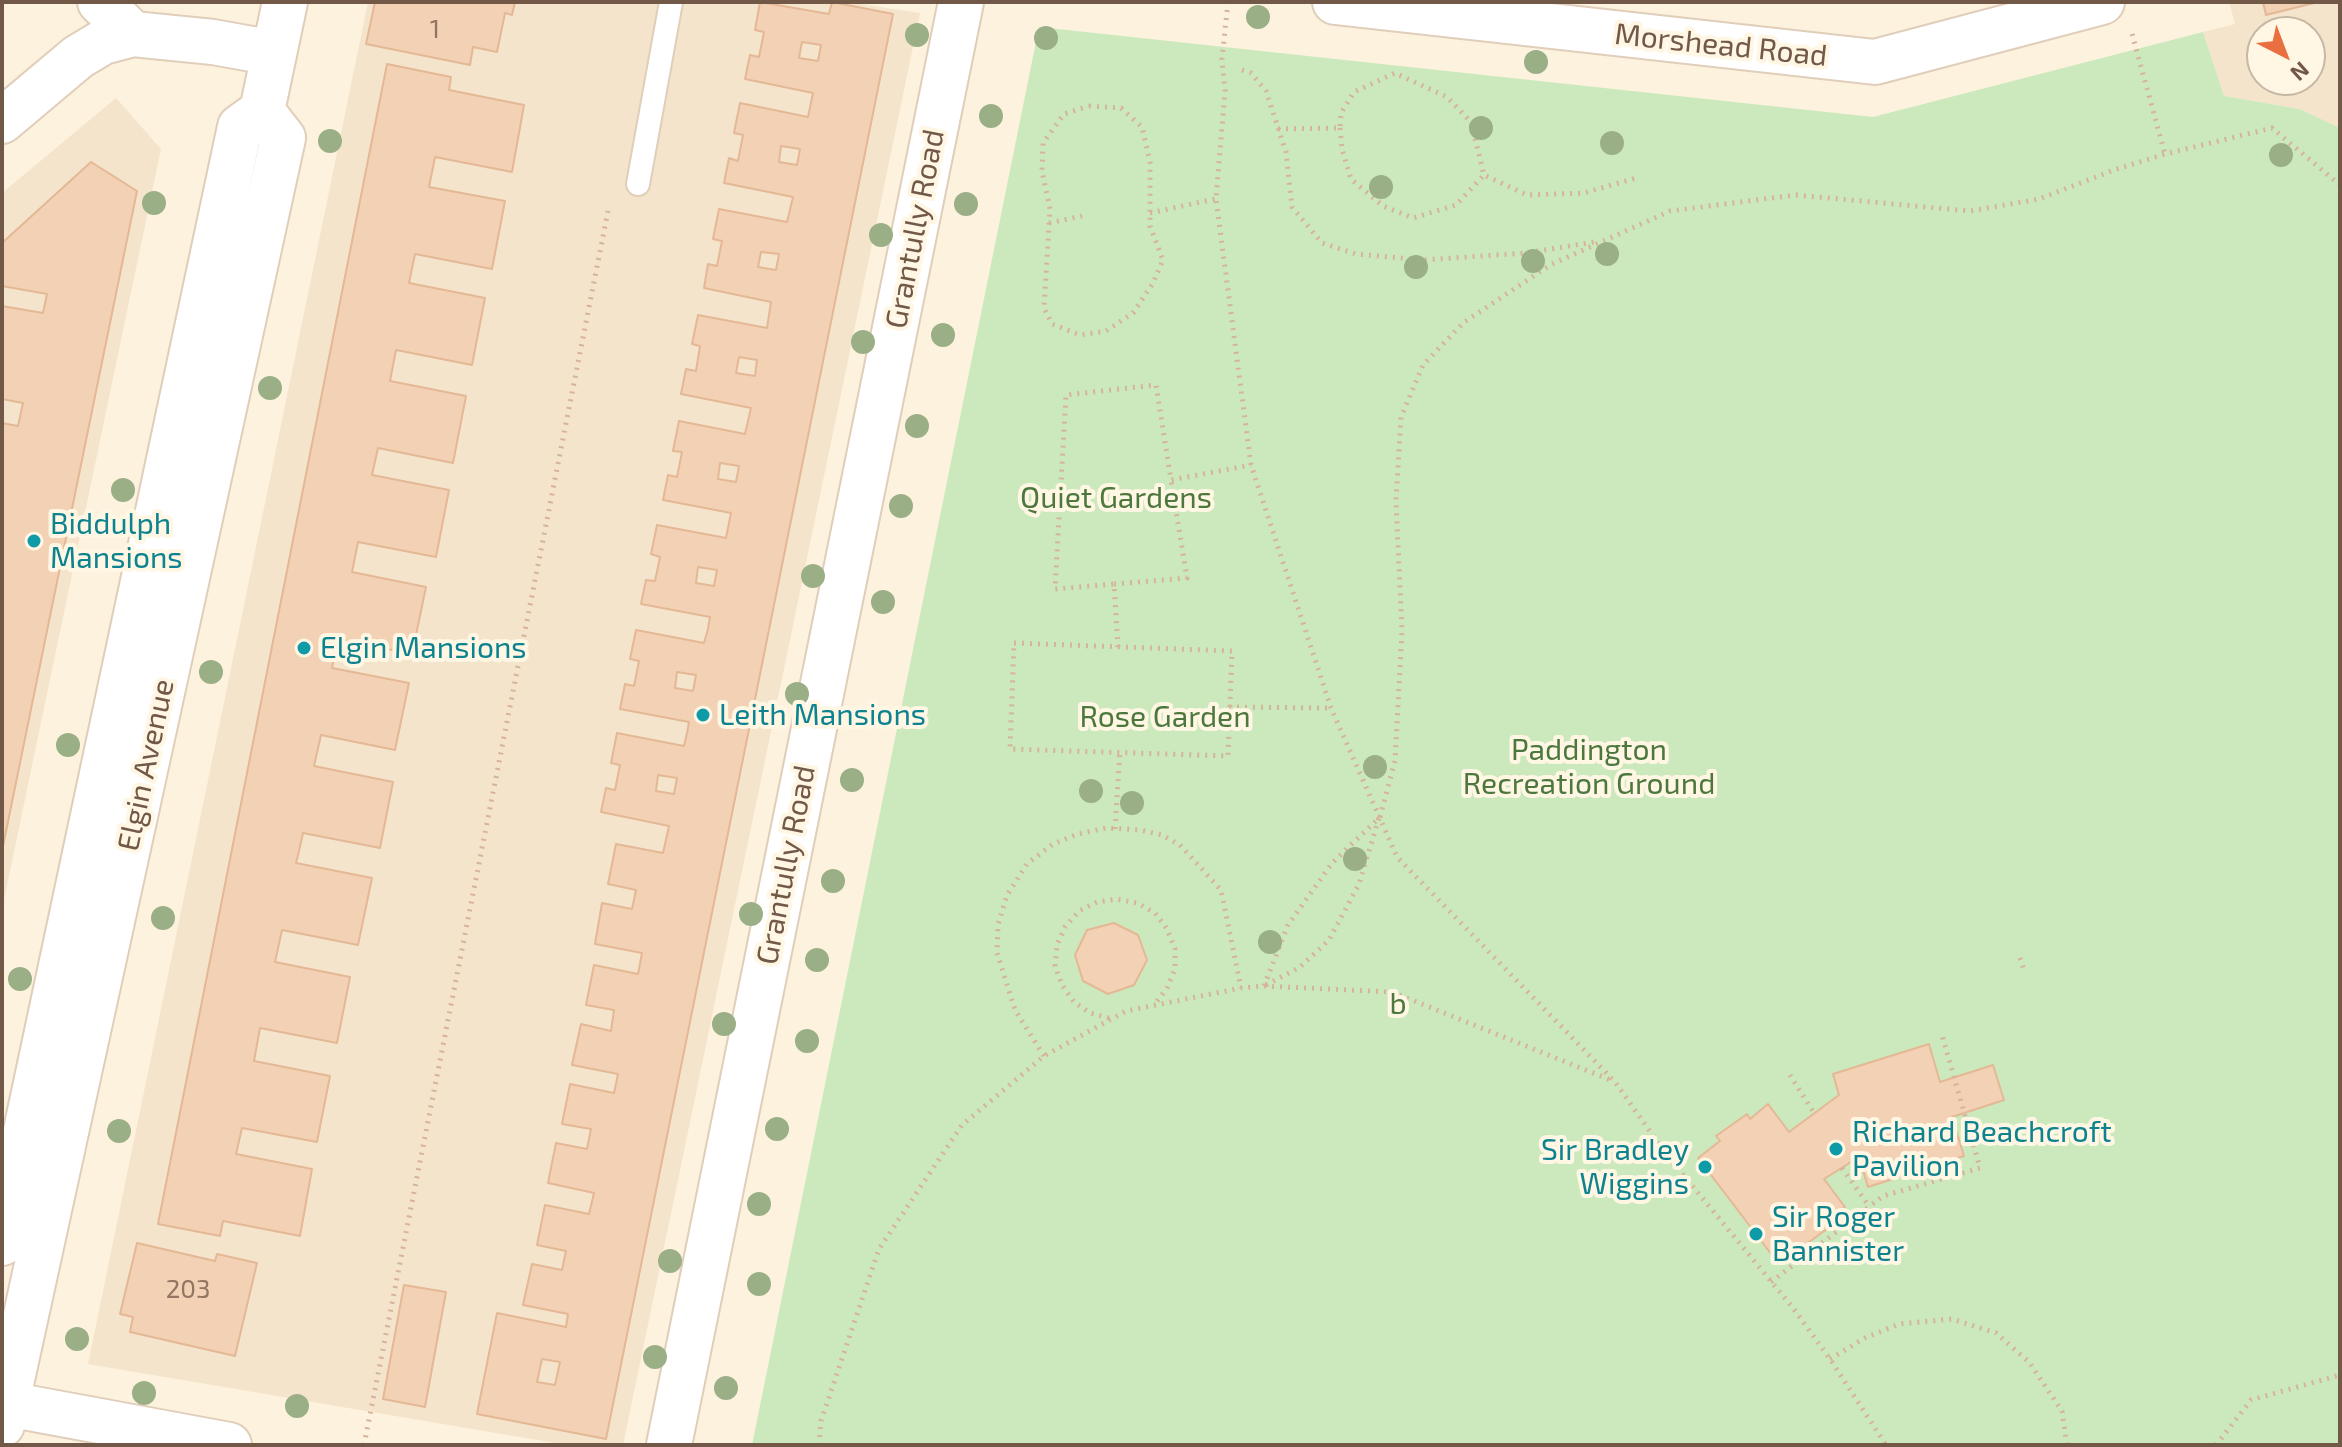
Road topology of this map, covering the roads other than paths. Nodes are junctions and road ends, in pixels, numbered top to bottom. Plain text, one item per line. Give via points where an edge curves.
1 (100, 2) edge
2 (285, 2) edge
3 (671, 2) edge
4 (961, 2) edge
5 (1335, 2) edge
6 (2116, 14) edge
7 (133, 34) junction
8 (274, 53) junction
9 (262, 111) junction
10 (2, 121) edge
11 (638, 184) dead end
12 (2, 1243) edge
13 (3, 1411) edge
14 (229, 1445) edge
15 (669, 1445) edge

1 - 7 street
2 - 8 street, Elgin Avenue
3 - 11 lane
4 - 15 street, Grantully Road
5 - 6 street, Morshead Road via 1875,62
7 - 8 street
7 - 10 street via 103,42 78,57
8 - 9 street, Elgin Avenue
9 - 12 street, Elgin Avenue via 240,127
9 - 13 street, Elgin Avenue via 283,138
13 - 14 street

